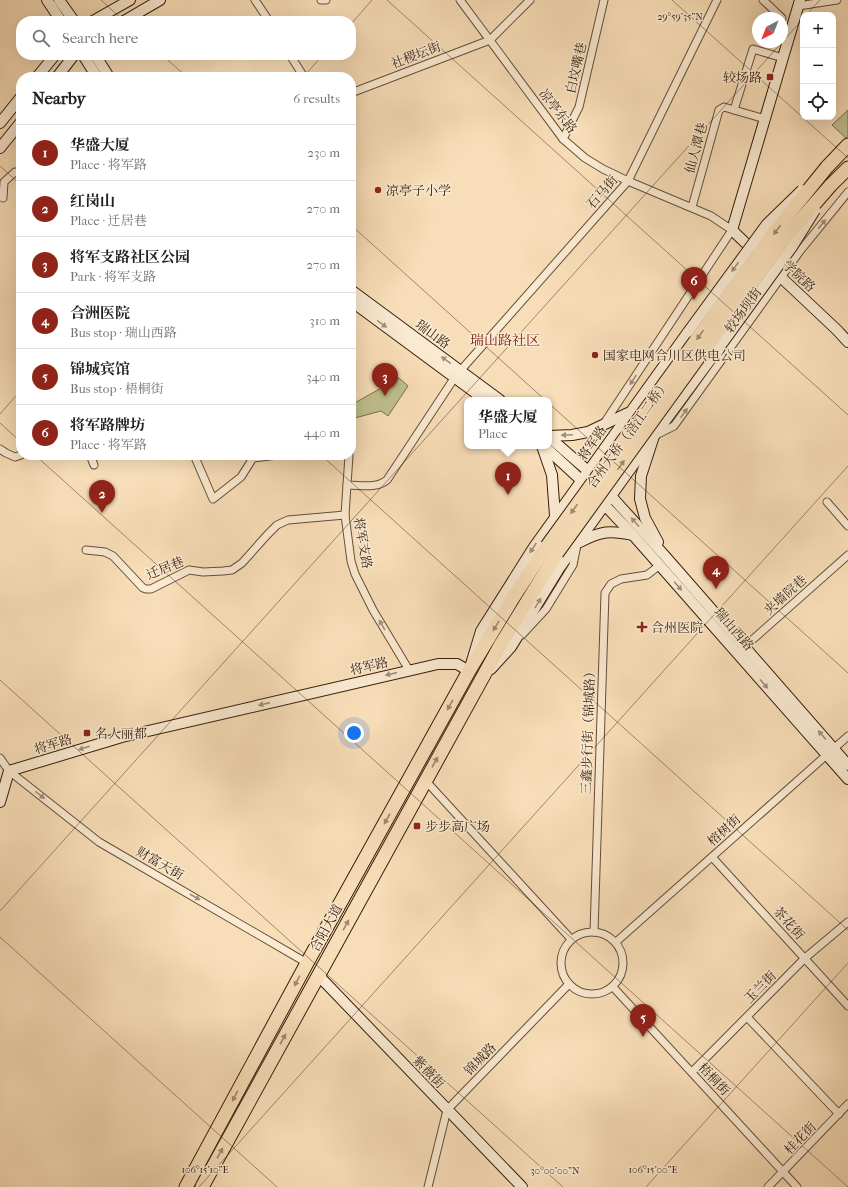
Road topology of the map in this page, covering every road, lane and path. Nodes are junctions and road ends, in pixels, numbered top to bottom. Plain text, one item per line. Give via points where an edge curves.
1 (47, 0) edge
2 (59, 0) edge
3 (130, 0) edge
4 (160, 0) edge
5 (256, 0) edge
6 (321, 0) edge
7 (326, 0) edge
8 (530, 0) edge
9 (604, 0) edge
10 (717, 0) edge
11 (763, 0) edge
12 (837, 0) edge
13 (462, 1) edge
14 (799, 3) edge
15 (776, 12) edge
16 (58, 16) edge
17 (70, 16) edge
18 (103, 16) edge
19 (133, 16) edge
20 (266, 16) edge
21 (788, 23) edge
22 (792, 27) junction
23 (490, 40) junction
24 (783, 58) junction
25 (51, 60) edge
26 (70, 60) edge
27 (86, 60) edge
28 (98, 60) edge
29 (293, 60) edge
30 (41, 72) edge
31 (61, 72) edge
32 (94, 72) edge
33 (106, 72) edge
34 (301, 72) edge
35 (356, 91) edge
36 (16, 103) edge
37 (734, 110) junction
38 (765, 119) junction
39 (0, 123) edge
40 (16, 128) edge
41 (563, 139) junction
42 (848, 145) edge
43 (0, 148) edge
44 (827, 167) junction
45 (848, 168) edge
46 (16, 172) edge
47 (628, 181) junction
48 (830, 186) junction
49 (848, 192) edge
50 (3, 198) dead end
51 (692, 207) junction
52 (732, 230) junction
53 (781, 277) junction
54 (356, 294) edge
55 (356, 304) edge
56 (848, 342) edge
57 (458, 374) junction
58 (482, 397) edge
59 (495, 397) edge
60 (629, 412) junction
61 (603, 425) junction
62 (552, 436) edge
63 (654, 436) junction
64 (552, 439) edge
65 (0, 449) edge
66 (544, 449) edge
67 (546, 449) edge
68 (16, 457) edge
69 (92, 460) edge
70 (196, 460) edge
71 (250, 460) edge
72 (349, 460) edge
73 (94, 465) dead end
74 (588, 471) junction
75 (581, 480) junction
76 (347, 485) junction
77 (611, 496) junction
78 (827, 502) dead end
79 (605, 506) junction
80 (345, 515) junction
81 (555, 516) junction
82 (848, 526) edge
83 (633, 535) junction
84 (578, 542) junction
85 (86, 550) dead end
86 (552, 550) junction
87 (848, 555) edge
88 (665, 556) junction
89 (660, 565) junction
90 (741, 650) junction
91 (409, 670) junction
92 (469, 671) junction
93 (482, 679) junction
94 (848, 736) edge
95 (830, 752) junction
96 (0, 758) edge
97 (848, 765) edge
98 (9, 771) junction
99 (848, 779) edge
100 (425, 780) junction
101 (0, 802) edge
102 (712, 857) junction
103 (848, 922) edge
104 (594, 932) junction
105 (571, 940) junction
106 (616, 942) junction
107 (805, 958) junction
108 (307, 963) junction
109 (318, 975) junction
110 (569, 984) junction
111 (613, 987) junction
112 (848, 1006) edge
113 (746, 1017) junction
114 (692, 1072) junction
115 (848, 1104) edge
116 (447, 1110) junction
117 (839, 1114) junction
118 (784, 1172) junction
119 (186, 1187) edge
120 (202, 1187) edge
121 (428, 1187) edge
122 (522, 1187) edge
123 (768, 1187) edge
124 (797, 1187) edge

1 - 16 main road
2 - 17 main road
3 - 18 main road
4 - 19 main road
5 - 20 street
6 - 7 street
8 - 23 street
9 - 41 street, 白坟嘴巷 via 579,108
10 - 47 street, 石马街
11 - 15 street
12 - 14 street
13 - 23 street, 凉亭东路
14 - 22 main road
21 - 22 street
22 - 24 main road
23 - 35 street, 社稷坛街
23 - 41 street, 凉亭东路
24 - 37 street via 753,49
24 - 38 main road
25 - 30 main road
26 - 31 main road
27 - 32 main road
28 - 33 main road
29 - 34 street
36 - 39 main road
37 - 38 street, 仙人潭巷
37 - 51 street, 仙人潭巷 via 724,107 719,110
38 - 52 main road
40 - 43 main road
41 - 47 street, 凉亭东路 via 603,169
42 - 44 highway, 合州大桥（涪江二桥）
44 -> 60 main road, 将军路, bridge via 766,224
44 -> 86 highway, 合州大桥（涪江二桥）, bridge via 776,230
45 - 48 highway, 合州大桥（涪江二桥）
46 - 50 street via 4,182
47 - 51 street, 凉亭东路
47 - 57 street, 石马街
48 - 63 main road, bridge via 792,247
86 -> 48 highway, 合州大桥（涪江二桥）, bridge via 784,239
53 -> 49 street, 较场坝街
51 - 52 street, 凉亭东路
52 - 53 main road, 学院路
52 -> 61 street, 将军路
53 - 56 main road, 学院路
63 -> 53 street, 较场坝街 via 674,426
57 -> 54 main road, 瑞山路
55 -> 57 main road, 瑞山路
57 - 58 main road, 瑞山路
57 - 59 main road, 瑞山路
57 - 76 street, 石马街 via 387,480 376,486
60 - 61 main road
60 - 74 main road, 将军路
61 -> 62 main road via 572,436
63 - 77 main road
63 - 88 main road via 641,476 640,499 645,518
64 - 74 main road
65 - 68 street
66 - 81 main road via 552,475
67 - 75 main road
69 - 73 street
70 - 71 street via 213,499 242,477
72 - 76 street, 将军支路
74 - 75 main road, 将军路
74 - 77 main road, 瑞山西路
75 - 79 main road, 瑞山西路
75 - 81 main road, 将军路
76 - 80 street, 将军支路
77 - 79 main road
88 -> 77 main road, 瑞山西路
78 - 82 street
79 - 83 main road, 瑞山西路
79 - 84 main road
80 - 85 street, 迁居巷 via 288,520 277,525 242,563 232,570 189,570 151,589 143,588 113,556 105,552
91 -> 80 street, 将军支路 via 355,574
81 -> 92 main road, 将军路 via 481,631
83 - 84 main road via 616,531 596,533
83 - 89 main road, 瑞山西路
93 -> 84 main road via 511,647
86 -> 92 highway, 合州大桥（涪江二桥） via 514,598
86 - 93 highway, 合州大桥（涪江二桥）
87 - 90 street, 夹墙院巷
88 - 90 main road, 瑞山西路
89 -> 90 main road, 瑞山西路
89 - 104 street, 三鑫步行街（锦城路） via 647,575 621,579 611,584 605,593
90 - 95 main road, 瑞山西路
91 - 92 main road, 将军路 via 438,664 457,664
91 -> 98 main road, 将军路 via 122,737
92 -> 108 highway, 合阳大道
100 -> 93 highway, 合阳大道
94 - 95 street, 榕树街
95 - 97 main road, 瑞山西路
95 - 99 main road, 瑞山西路
95 - 102 street, 榕树街
96 - 98 street, 财富天街
98 - 101 main road
98 -> 108 street, 财富天街 via 99,842
100 - 105 street
109 -> 100 highway, 合阳大道
102 - 106 street, 榕树街
102 - 107 street, 茶花街
103 - 107 street, 玉兰街
104 - 105 street via 586,932
104 - 106 street via 602,933
105 - 110 street via 561,956 563,976
106 - 111 street via 624,960 623,970
107 - 112 street, 茶花街
107 - 113 street, 玉兰街
108 -> 119 highway, 合阳大道
109 - 116 main road, 紫薇街
120 -> 109 highway, 合阳大道
110 - 111 street via 585,994 595,995
110 - 116 street, 锦城路
111 - 114 street, 梧桐街
113 - 114 street, 玉兰街
113 - 117 street
114 - 118 street, 梧桐街
115 - 117 street, 桂花街
116 - 121 street
116 - 122 main road, 紫薇街
117 - 118 street, 桂花街
118 - 123 street, 桂花街
118 - 124 street, 梧桐街

